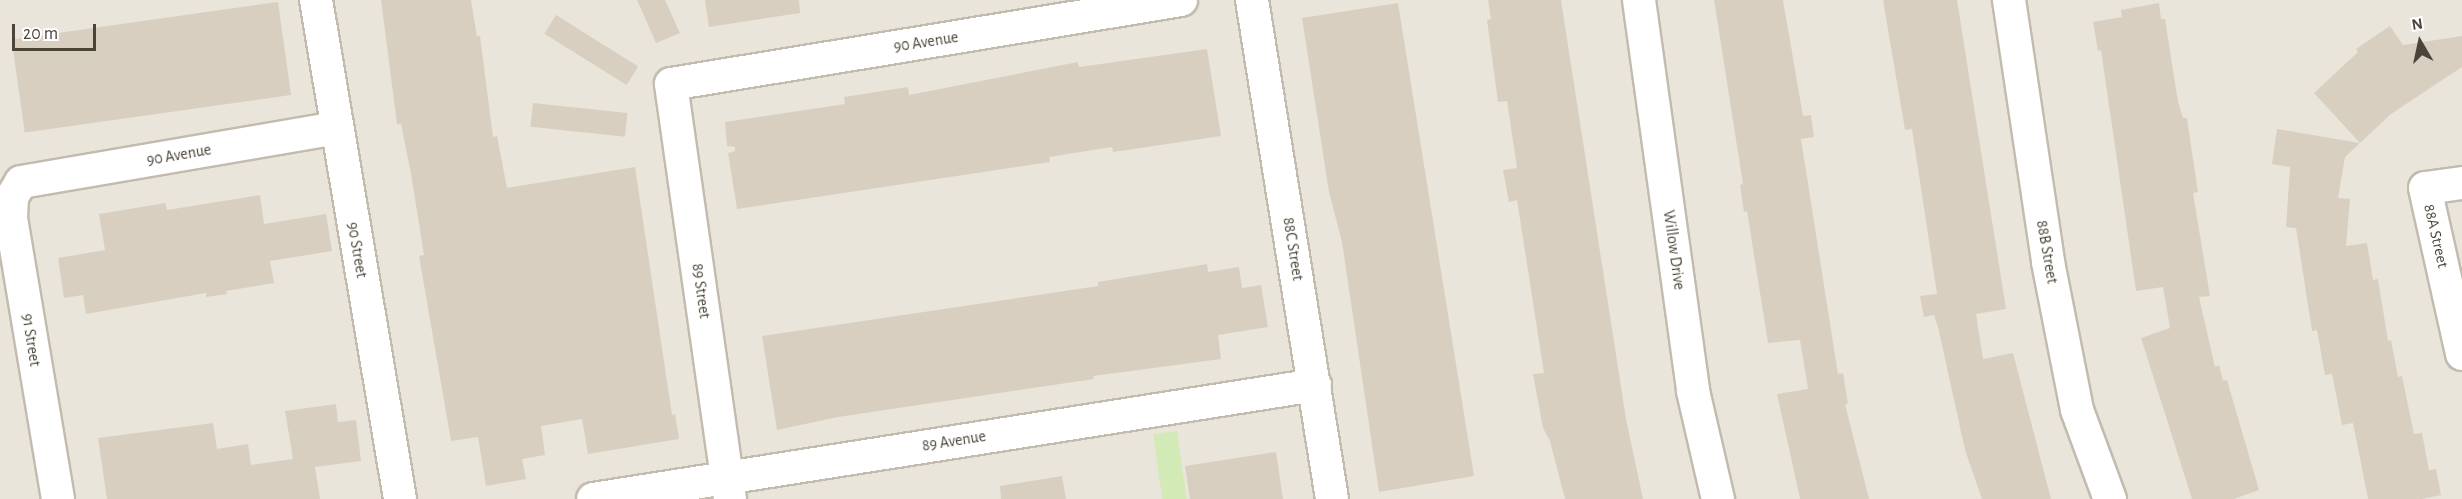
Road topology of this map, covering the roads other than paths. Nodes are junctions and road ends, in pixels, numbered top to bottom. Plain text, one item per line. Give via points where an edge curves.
1 (316, 0) edge
2 (1181, 0) edge
3 (1252, 0) edge
4 (1639, 0) edge
5 (2008, 0) edge
6 (671, 84) joint
7 (336, 128) junction
8 (21, 182) joint
9 (2462, 183) edge
10 (2462, 354) edge
11 (1315, 385) junction
12 (729, 488) edge
13 (58, 499) edge
14 (400, 499) edge
15 (593, 499) edge
16 (1332, 499) edge
17 (1718, 499) edge
18 (2110, 499) edge

1 - 7 street, 90 Street
2 - 6 street, 90 Avenue
3 - 11 street, 88C Street
4 - 17 street, Willow Drive via 1694,392
5 - 18 street, 88B Street via 2048,262 2077,410
6 - 12 street, 89 Street
7 - 8 street, 90 Avenue
7 - 14 street, 90 Street
8 - 13 street, 91 Street via 12,198 11,217
9 - 10 street, 88A Street via 2425,188
11 - 12 street, 89 Avenue
11 - 16 street, 88C Street
12 - 15 street, 89 Avenue

